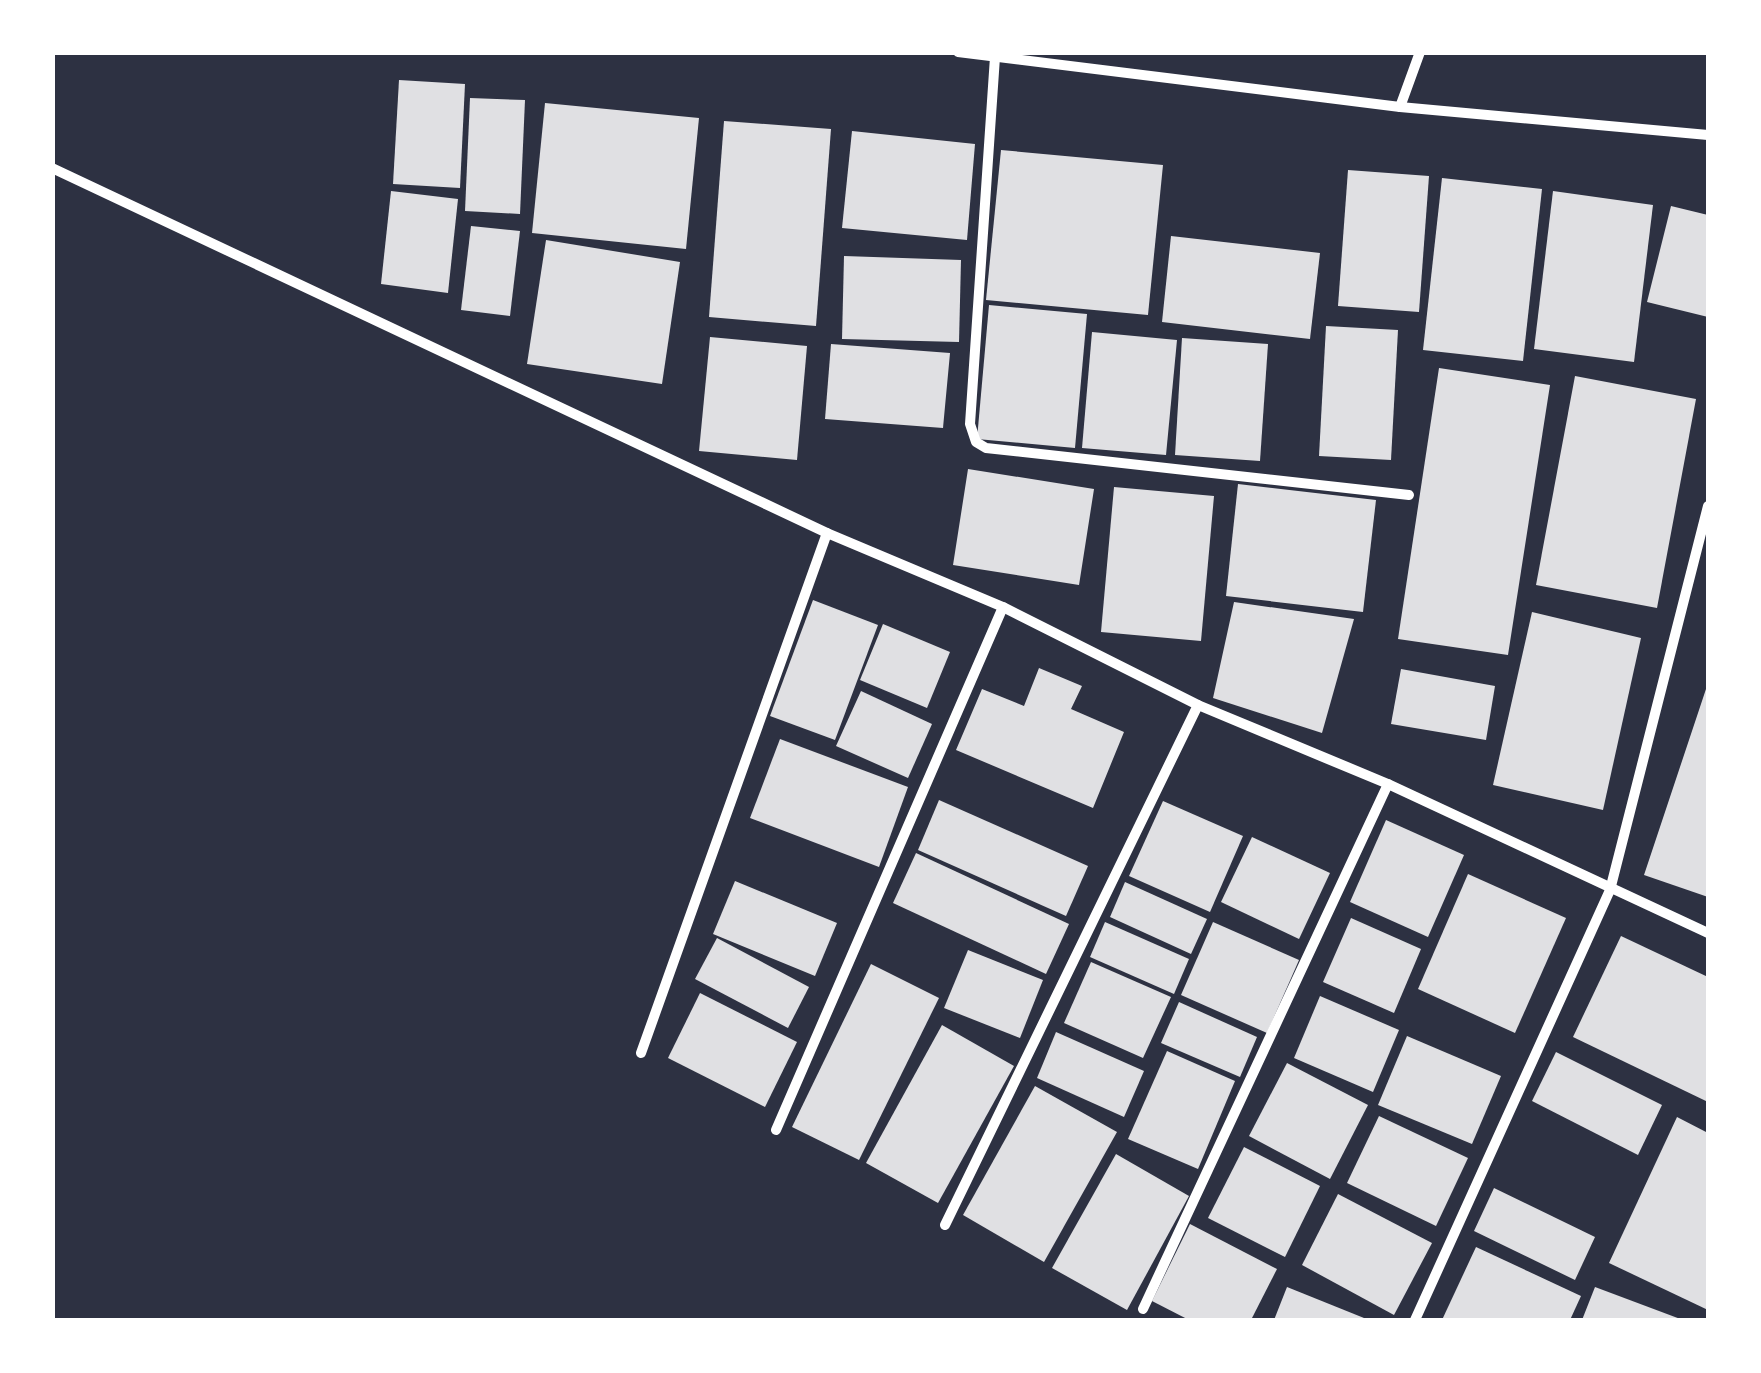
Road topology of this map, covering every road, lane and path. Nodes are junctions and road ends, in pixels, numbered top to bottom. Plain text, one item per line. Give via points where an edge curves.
1 (958, 52) edge
2 (1420, 52) edge
3 (995, 57) junction
4 (1400, 107) junction
5 (1708, 135) edge
6 (52, 168) edge
7 (1409, 495) dead end
8 (1708, 506) edge
9 (828, 532) junction
10 (1003, 607) junction
11 (1198, 705) junction
12 (1388, 784) junction
13 (1610, 890) junction
14 (1708, 934) edge
15 (641, 1053) dead end
16 (776, 1130) dead end
17 (945, 1225) dead end
18 (1142, 1309) dead end
19 (1416, 1320) edge

1 - 3 street
2 - 4 street
3 - 4 street
3 - 7 street via 970,424 976,442
4 - 5 street
6 - 9 street
8 - 13 street
9 - 10 street
9 - 15 street
10 - 11 street
10 - 16 street
11 - 12 street
11 - 17 street
12 - 13 street
12 - 18 street
13 - 14 street
13 - 19 street

